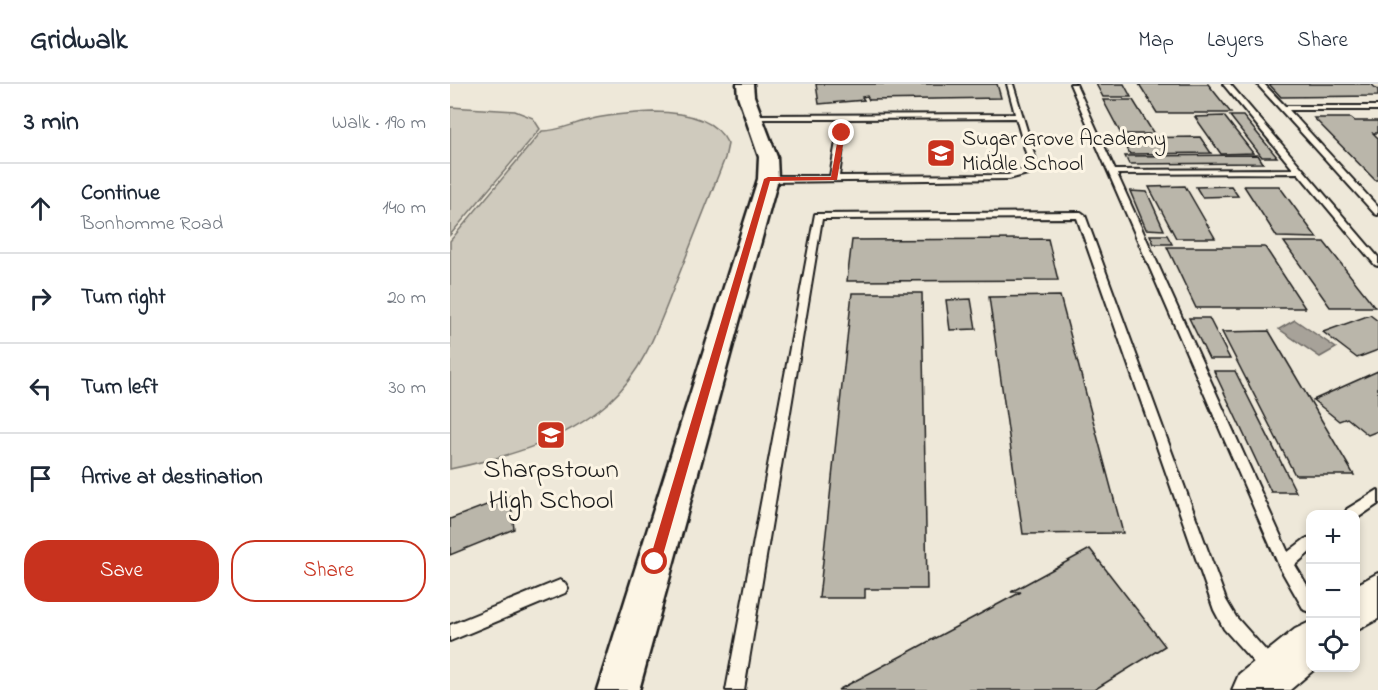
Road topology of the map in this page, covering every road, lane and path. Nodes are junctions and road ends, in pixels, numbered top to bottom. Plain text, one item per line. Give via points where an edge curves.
1 (745, 84) edge
2 (1010, 84) edge
3 (1073, 84) edge
4 (1226, 84) edge
5 (1260, 84) edge
6 (1283, 108) junction
7 (1378, 108) edge
8 (1019, 116) junction
9 (755, 117) junction
10 (844, 117) junction
11 (1299, 171) junction
12 (1112, 172) junction
13 (768, 179) junction
14 (834, 179) junction
15 (1378, 212) edge
16 (1378, 263) edge
17 (1378, 496) edge
18 (1358, 510) edge
19 (1306, 547) edge
20 (1285, 562) junction
21 (560, 588) dead end
22 (1378, 593) edge
23 (1306, 596) edge
24 (1360, 607) edge
25 (450, 633) edge
26 (1306, 648) edge
27 (1265, 682) edge
28 (618, 690) edge
29 (735, 690) edge

1 - 9 street
2 - 8 lane
3 - 12 lane
4 - 11 lane
5 - 6 lane
6 - 7 lane
6 - 15 lane
8 - 10 lane
8 - 14 lane via 1032,160 1028,171 1020,175
9 - 10 lane
9 - 13 street via 768,157
10 - 14 lane
11 - 12 lane
11 - 16 lane
12 - 20 lane
13 - 14 lane
13 - 28 street
17 - 18 lane
19 - 20 lane
20 - 23 lane
21 - 25 lane
22 - 24 main road
26 - 27 main road
27 - 29 lane via 1220,604 1081,215 818,216

